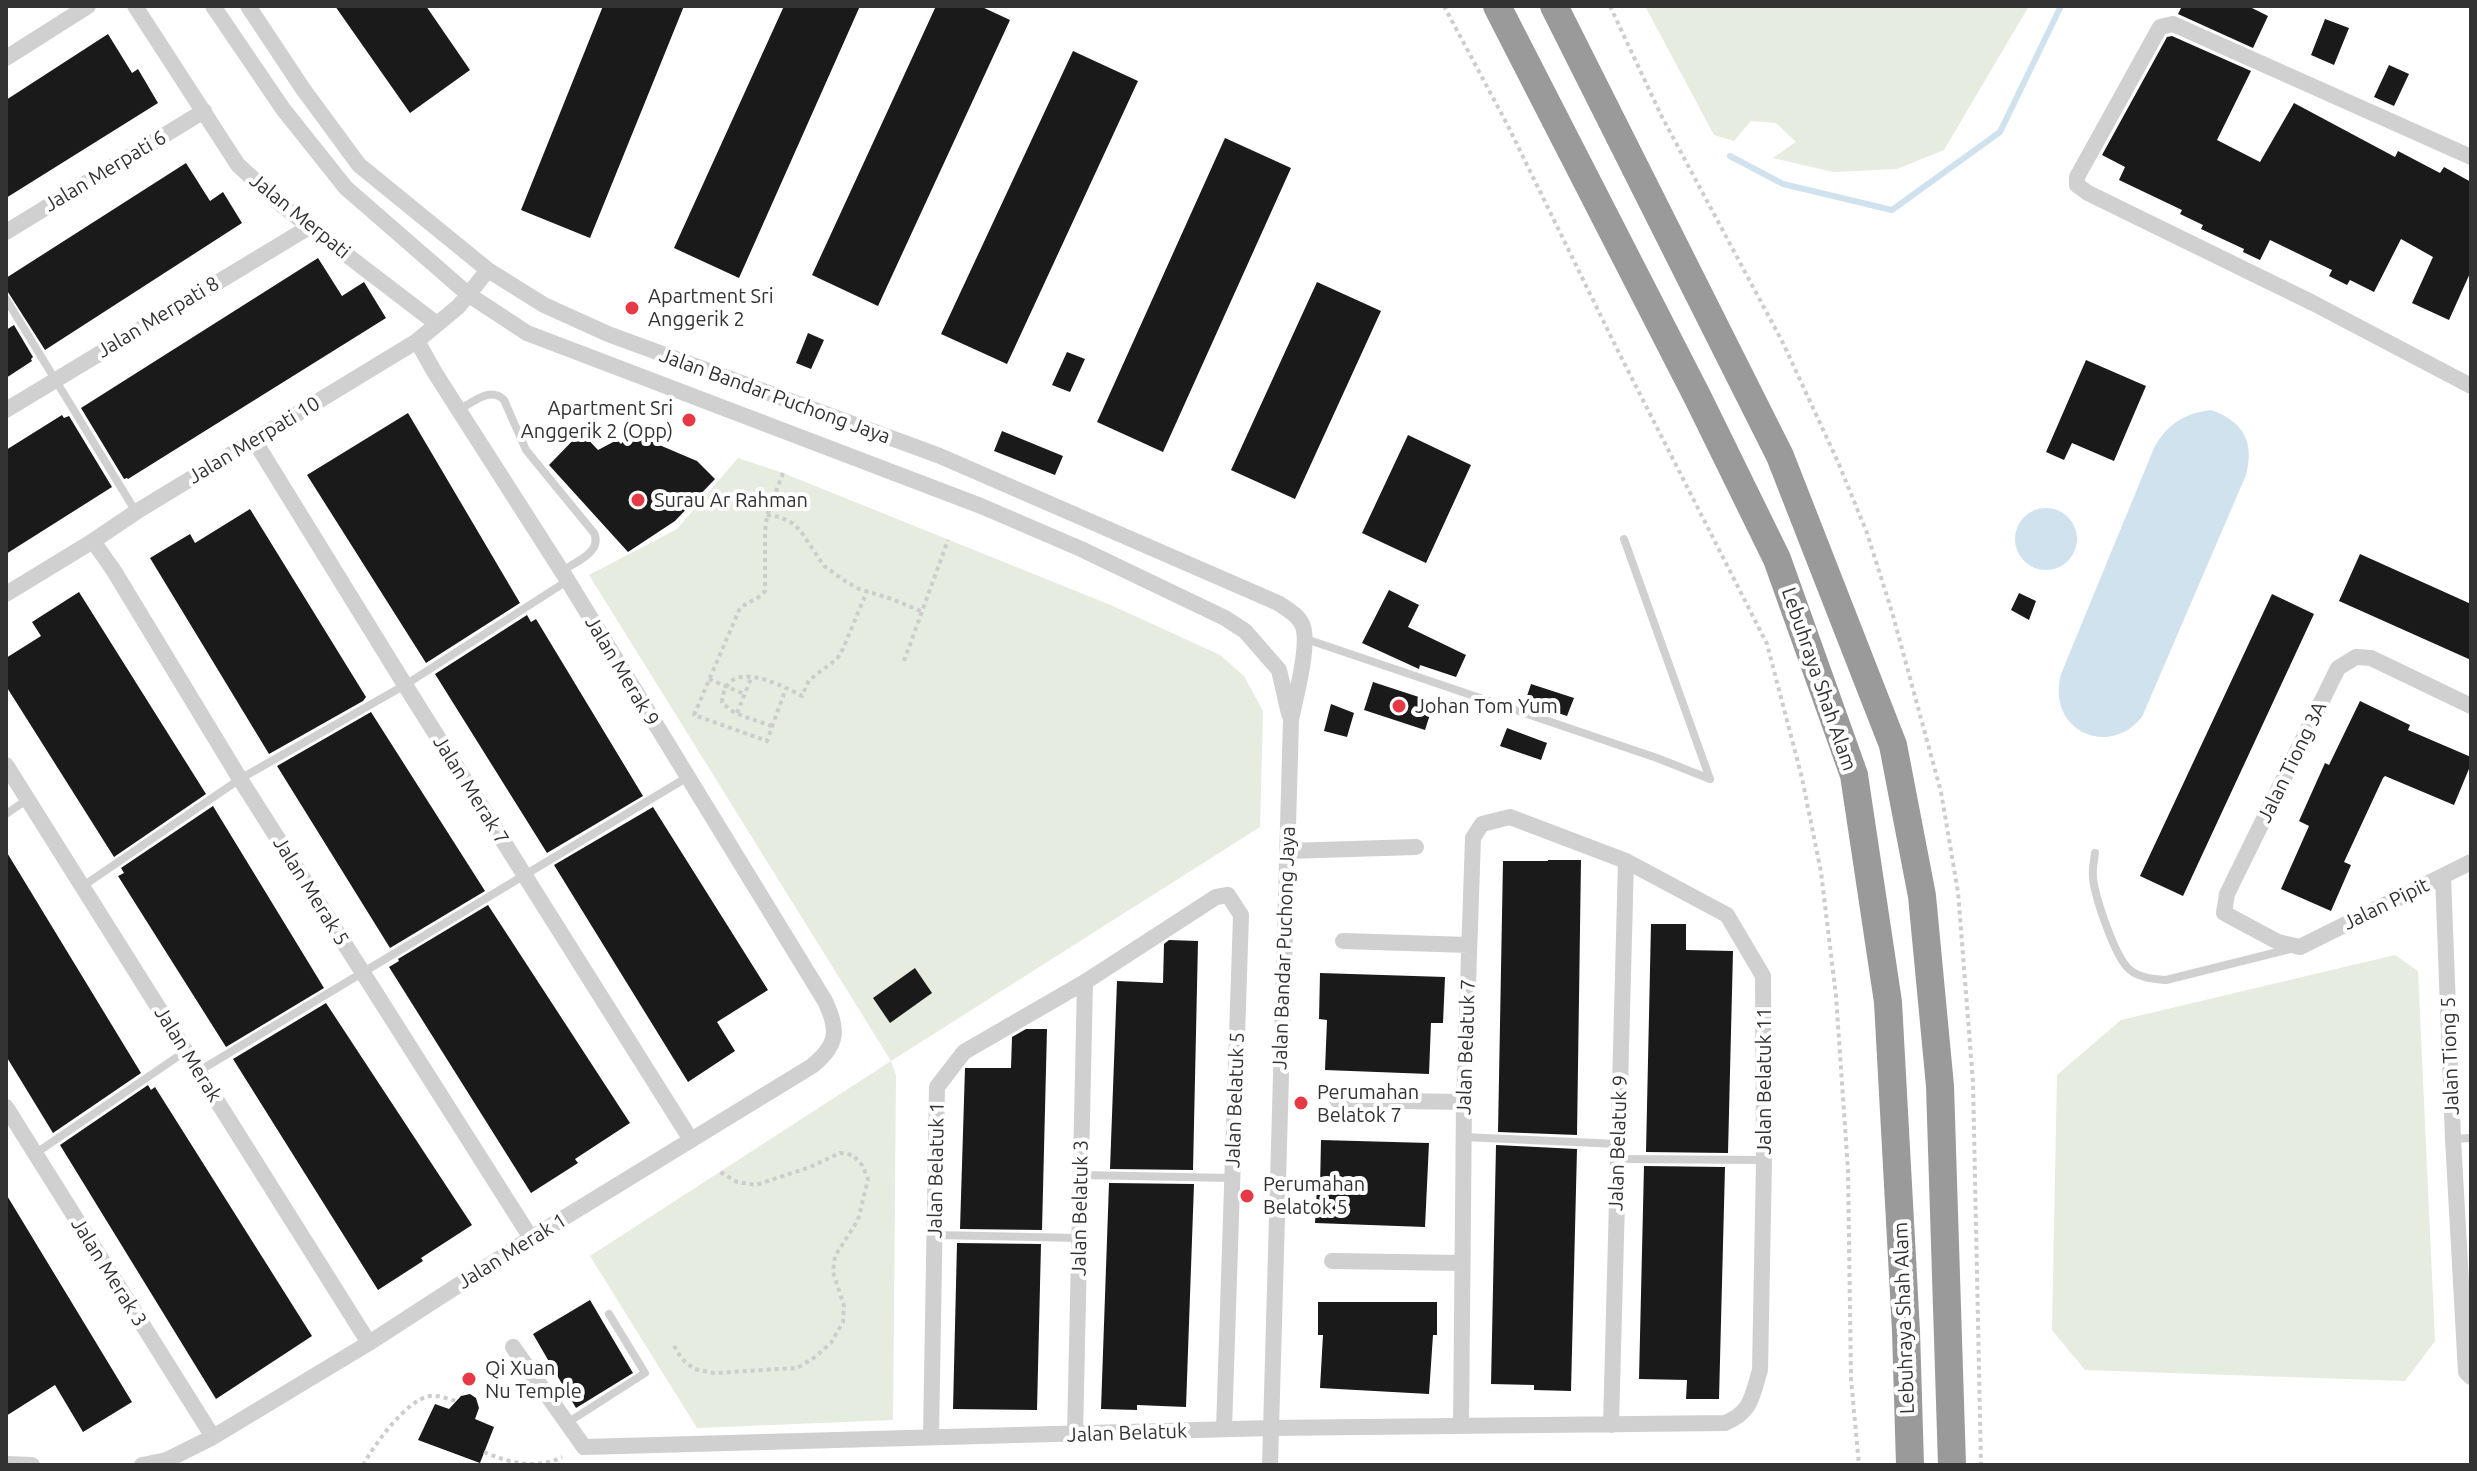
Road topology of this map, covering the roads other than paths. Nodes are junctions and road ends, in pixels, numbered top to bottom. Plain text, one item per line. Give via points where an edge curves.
1 (88, 6) edge
2 (135, 6) edge
3 (213, 6) edge
4 (248, 6) edge
5 (1554, 6) edge
6 (1494, 11) edge
7 (6, 58) edge
8 (204, 111) junction
9 (2471, 157) edge
10 (311, 226) junction
11 (6, 232) edge
12 (488, 270) junction
13 (469, 295) junction
14 (6, 299) edge
15 (437, 324) junction
16 (417, 341) junction
17 (55, 379) junction
18 (2471, 386) edge
19 (6, 410) edge
20 (459, 410) junction
21 (254, 440) junction
22 (136, 512) junction
23 (1624, 539) dead end
24 (93, 541) junction
25 (565, 576) junction
26 (6, 594) edge
27 (1306, 639) junction
28 (405, 685) junction
29 (2471, 706) edge
30 (1291, 720) junction
31 (6, 765) edge
32 (686, 778) junction
33 (240, 779) junction
34 (29, 799) junction
35 (6, 814) edge
36 (1416, 847) dead end
37 (1287, 851) junction
38 (2095, 853) dead end
39 (1626, 861) junction
40 (2471, 862) edge
41 (525, 875) junction
42 (2443, 876) junction
43 (83, 886) junction
44 (1241, 915) joint
45 (1343, 941) dead end
46 (1469, 945) junction
47 (2300, 947) junction
48 (362, 973) junction
49 (1085, 982) junction
50 (825, 1001) joint
51 (186, 1051) junction
52 (199, 1071) junction
53 (1337, 1100) dead end
54 (1464, 1102) junction
55 (6, 1107) edge
56 (1464, 1137) junction
57 (2471, 1138) edge
58 (2453, 1139) junction
59 (691, 1140) junction
60 (1618, 1151) junction
61 (35, 1154) junction
62 (1764, 1160) junction
63 (1081, 1175) junction
64 (1233, 1178) junction
65 (935, 1235) junction
66 (531, 1238) junction
67 (1079, 1238) junction
68 (1332, 1261) dead end
69 (1462, 1263) junction
70 (609, 1314) dead end
71 (369, 1343) junction
72 (513, 1347) dead end
73 (1760, 1370) joint
74 (2471, 1377) edge
75 (567, 1423) junction
76 (1611, 1425) junction
77 (1461, 1426) junction
78 (1270, 1428) junction
79 (1224, 1429) junction
80 (1075, 1435) junction
81 (213, 1437) junction
82 (931, 1437) junction
83 (6, 1464) edge
84 (32, 1465) edge
85 (142, 1465) edge
86 (1270, 1465) edge
87 (1910, 1465) edge
88 (1952, 1465) edge

1 - 7 street
2 - 8 street, Jalan Merpati
3 - 13 street, Jalan Bandar Puchong Jaya via 283,109 346,188
4 - 12 street, Jalan Bandar Puchong Jaya via 359,165
5 - 88 highway, Lebuhraya Shah Alam via 1780,456 1893,745 1922,896 1940,1086
6 - 87 highway, Lebuhraya Shah Alam via 1777,559 1854,775 1888,1002
8 - 10 street, Jalan Merpati via 238,165
8 - 11 street, Jalan Merpati 6
9 - 18 street via 2173,24 2160,27 2077,185
10 - 15 street, Jalan Merpati
10 - 17 street, Jalan Merpati 8
12 - 13 street, Jalan Merpati 10
12 - 27 street, Jalan Bandar Puchong Jaya via 544,305 608,334 940,456 1256,593 1293,613
13 - 15 street, Jalan Merpati 10
13 - 30 street, Jalan Bandar Puchong Jaya via 527,333 981,506 1225,618 1245,631 1279,670
14 - 17 lane
15 - 16 street, Jalan Merpati 10
16 - 20 street, Jalan Merak 9
16 - 21 street, Jalan Merpati 10
17 - 19 street, Jalan Merpati 8
17 - 22 lane
20 - 25 street, Jalan Merak 9
20 - 25 lane via 487,395 500,395 526,450 594,533 596,546
21 - 22 street, Jalan Merpati 10
21 - 28 street, Jalan Merak 7
22 - 24 street, Jalan Merpati 10
23 - 27 lane via 1710,779
24 - 26 street, Jalan Merpati 10
24 - 33 street, Jalan Merak 5
25 - 28 lane
25 - 32 street, Jalan Merak 9
27 - 30 street, Jalan Bandar Puchong Jaya
28 - 33 lane
28 - 41 street, Jalan Merak 7
29 - 47 street, Jalan Tiong 3A via 2371,658 2356,657 2338,668 2227,894 2224,913 2278,942
30 - 37 street, Jalan Bandar Puchong Jaya
31 - 34 street, Jalan Merak
32 - 41 lane
32 - 50 street, Jalan Merak 9
33 - 43 lane
33 - 48 street, Jalan Merak 5
34 - 35 lane
34 - 43 street, Jalan Merak
36 - 37 street
37 - 78 street, Jalan Bandar Puchong Jaya
38 - 47 lane via 2096,894 2121,960 2146,978 2166,980
39 - 46 street, Jalan Belatuk 7 via 1510,817 1482,824 1473,838
39 - 60 street, Jalan Belatuk 9
39 - 62 street, Jalan Belatuk 11 via 1727,915 1763,976
40 - 42 street, Jalan Pipit
41 - 48 lane
41 - 59 street, Jalan Merak 7
42 - 47 street, Jalan Pipit
42 - 58 street, Jalan Tiong 5
43 - 51 street, Jalan Merak
44 - 49 street, Jalan Belatuk 1 via 1228,895 1216,897
44 - 64 street, Jalan Belatuk 5
45 - 46 street
46 - 54 street, Jalan Belatuk 7
48 - 52 lane
48 - 66 street, Jalan Merak 5
49 - 63 street, Jalan Belatuk 3
49 - 65 street, Jalan Belatuk 1 via 964,1052 937,1087
50 - 59 street, Jalan Merak 1 via 835,1029 825,1056
51 - 52 street, Jalan Merak
51 - 61 lane
52 - 71 street, Jalan Merak
53 - 54 street
54 - 56 street, Jalan Belatuk 7
55 - 61 street, Jalan Merak 3
56 - 60 lane
56 - 69 street, Jalan Belatuk 7
57 - 58 lane
58 - 74 street, Jalan Tiong 5 via 2466,1372
59 - 66 street, Jalan Merak 1
60 - 62 lane
60 - 76 street, Jalan Belatuk 9
61 - 81 street, Jalan Merak 3
62 - 73 street, Jalan Belatuk 11
63 - 64 lane
63 - 67 street, Jalan Belatuk 3
64 - 79 street, Jalan Belatuk 5
65 - 67 lane
65 - 82 street, Jalan Belatuk 1
66 - 71 street, Jalan Merak 1
67 - 80 street, Jalan Belatuk 3
68 - 69 street
69 - 77 street, Jalan Belatuk 7
70 - 75 lane via 645,1373
71 - 81 street, Jalan Merak 1
72 - 75 street, Jalan Belatuk
73 - 76 street, Jalan Belatuk via 1750,1404 1725,1423
75 - 82 street, Jalan Belatuk via 584,1447
76 - 77 street, Jalan Belatuk
77 - 78 street, Jalan Belatuk
78 - 79 street, Jalan Belatuk
78 - 86 street, Jalan Bandar Puchong Jaya
79 - 80 street, Jalan Belatuk
80 - 82 street, Jalan Belatuk
81 - 85 street, Jalan Merak 1 via 167,1460
83 - 84 street

